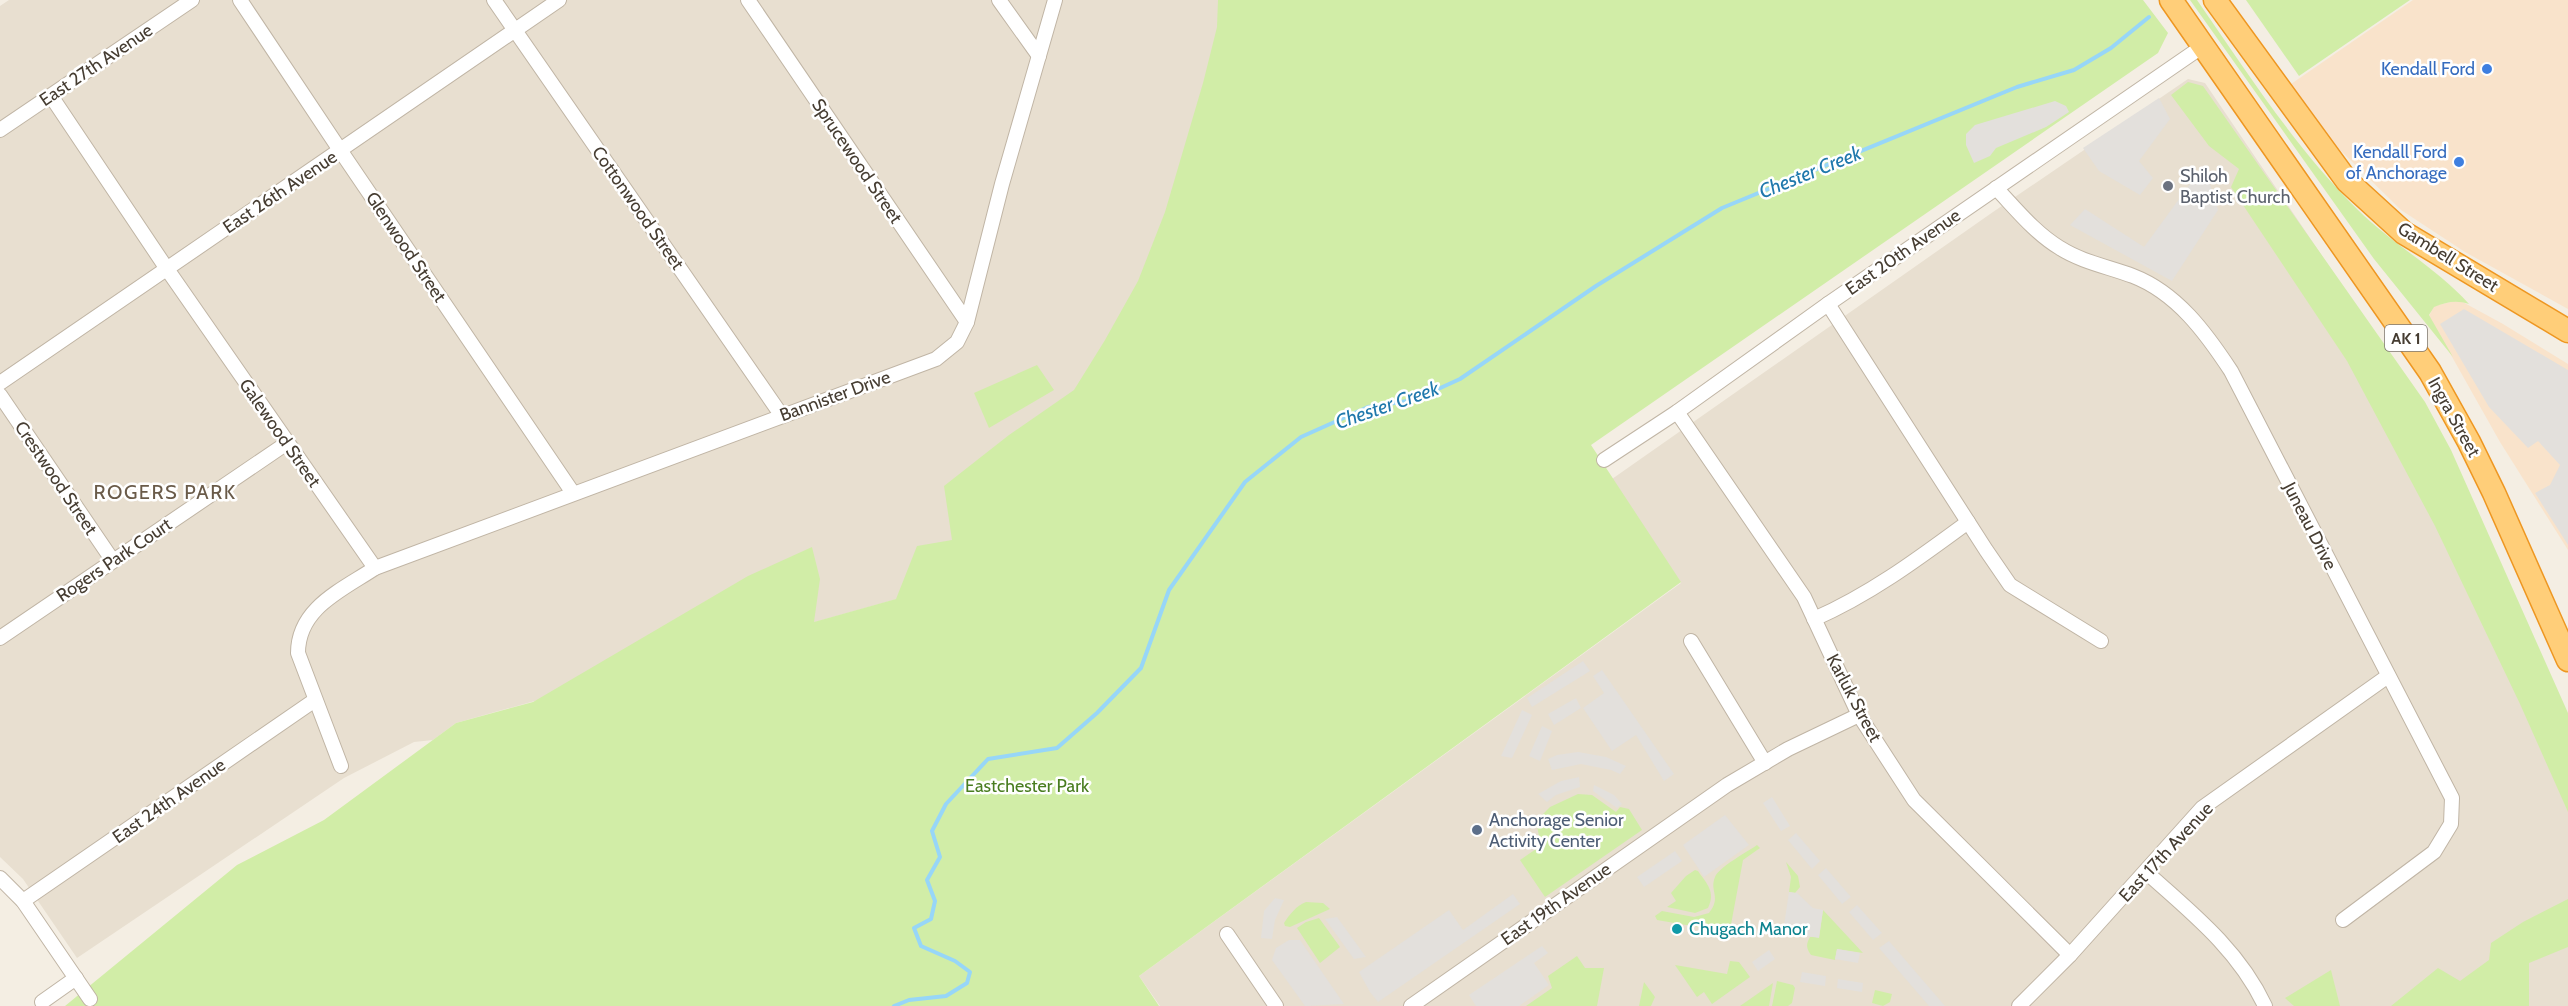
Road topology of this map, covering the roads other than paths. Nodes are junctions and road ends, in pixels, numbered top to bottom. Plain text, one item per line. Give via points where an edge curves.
1 (192, 0) edge
2 (240, 0) edge
3 (494, 0) edge
4 (559, 0) edge
5 (748, 0) edge
6 (999, 0) edge
7 (1055, 0) edge
8 (2171, 0) edge
9 (2215, 0) edge
10 (515, 30) junction
11 (2203, 46) junction
12 (1039, 56) junction
13 (51, 96) junction
14 (0, 130) edge
15 (340, 150) junction
16 (1996, 188) junction
17 (166, 269) junction
18 (1828, 304) junction
19 (966, 322) junction
20 (2568, 331) edge
21 (0, 383) edge
22 (0, 395) edge
23 (1677, 412) junction
24 (782, 416) junction
25 (287, 443) junction
26 (1604, 459) dead end
27 (573, 493) junction
28 (1968, 522) junction
29 (113, 561) junction
30 (375, 568) junction
31 (1814, 619) junction
32 (0, 638) edge
33 (1691, 641) dead end
34 (2101, 641) dead end
35 (2568, 660) edge
36 (2388, 676) junction
37 (315, 700) junction
38 (1859, 715) junction
39 (1765, 762) junction
40 (341, 766) dead end
41 (2146, 872) junction
42 (0, 878) edge
43 (23, 902) junction
44 (2343, 920) dead end
45 (1227, 934) dead end
46 (2070, 955) junction
47 (76, 978) junction
48 (90, 999) dead end
49 (42, 1002) dead end
50 (1276, 1006) edge
51 (1411, 1006) edge
52 (2019, 1006) edge
53 (2265, 1006) edge

1 - 13 street, East 27th Avenue
2 - 15 street, Glenwood Street
3 - 10 street, Cottonwood Street
4 - 10 street, East 26th Avenue
5 - 19 street, Sprucewood Street
6 - 12 street
7 - 12 street, Bannister Drive
8 - 11 highway, AK 1
9 - 20 highway, Gambell Street via 2347,181 2404,233
10 - 15 street, East 26th Avenue
10 - 24 street, Cottonwood Street
11 - 16 street, East 20th Avenue
11 - 35 highway, Ingra Street / AK 1 via 2430,372 2494,493
12 - 19 street, Bannister Drive
13 - 14 street, East 27th Avenue
13 - 17 street, Galewood Street
15 - 17 street, East 26th Avenue
15 - 27 street, Glenwood Street
16 - 18 street, East 20th Avenue
16 - 36 street, Juneau Drive via 2060,249 2136,277 2172,298 2209,337 2231,371
17 - 21 street, East 26th Avenue
17 - 25 street, Galewood Street
18 - 23 street, East 20th Avenue
18 - 28 street
19 - 24 street, Bannister Drive via 957,342 936,358
22 - 29 street, Crestwood Street
23 - 26 street, East 20th Avenue
23 - 31 street, Karluk Street via 1804,597
24 - 27 street, Bannister Drive
25 - 29 street, Rogers Park Court
25 - 30 street, Galewood Street
27 - 30 street, Bannister Drive
28 - 31 street via 1890,578
28 - 34 street via 2010,585
29 - 32 street, Rogers Park Court
30 - 37 street via 318,607 305,621 298,637 298,653
31 - 38 street, Karluk Street
33 - 39 street
36 - 41 street, East 17th Avenue via 2202,808
36 - 44 street, Juneau Drive via 2452,798 2451,824 2434,852
37 - 40 street
37 - 43 street, East 24th Avenue
38 - 39 street, East 19th Avenue
38 - 46 street, Karluk Street via 1914,800
39 - 51 street, East 19th Avenue
41 - 46 street, East 17th Avenue
41 - 53 street via 2209,928 2236,958
42 - 43 street
43 - 47 street
45 - 50 street
46 - 52 street, East 17th Avenue
47 - 48 street
47 - 49 street

